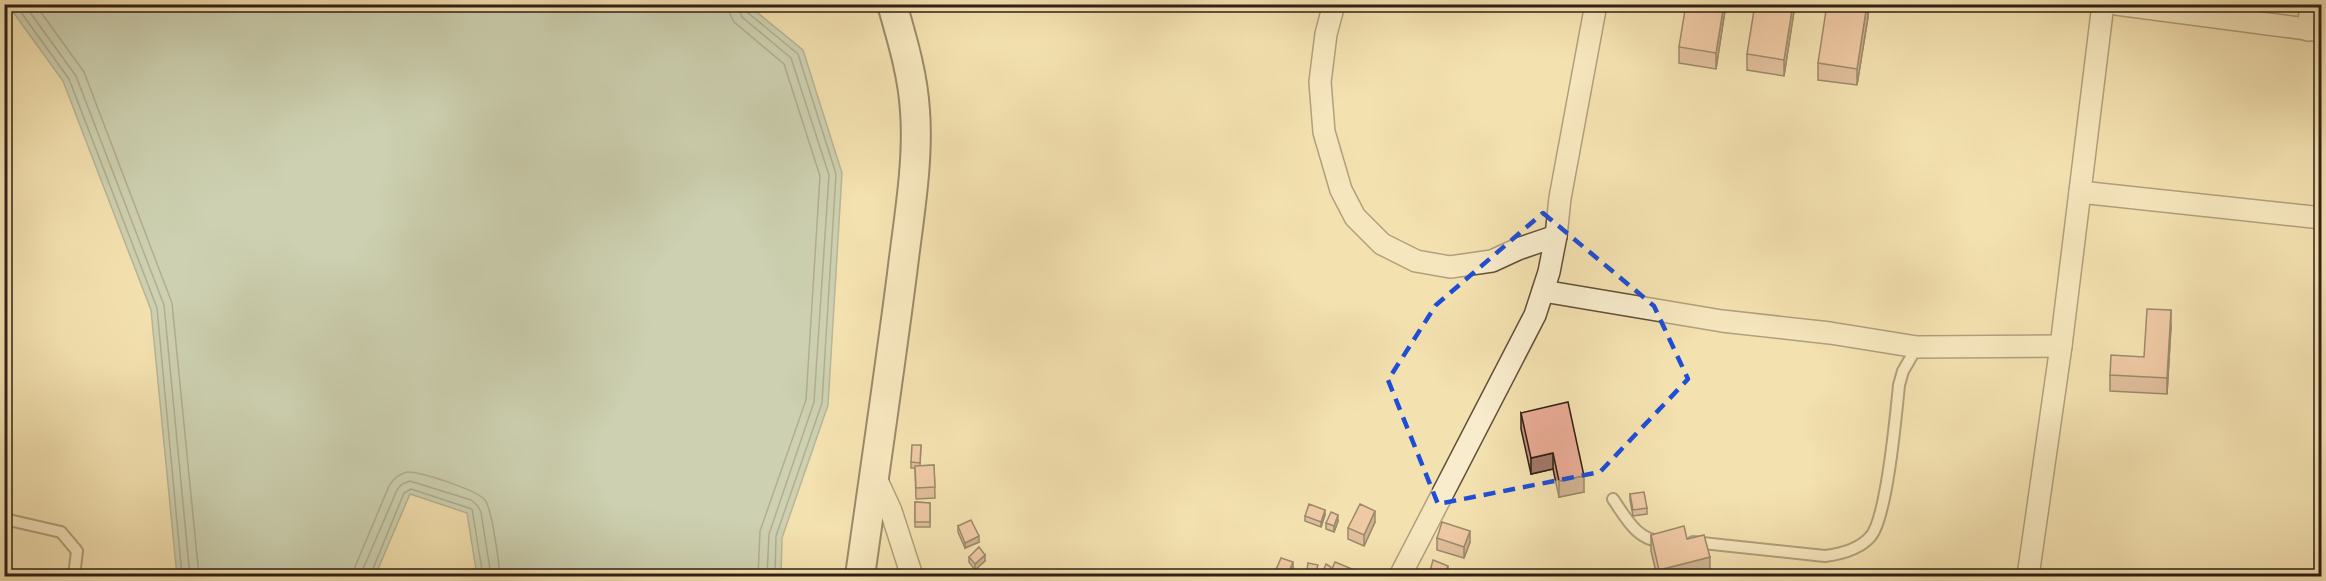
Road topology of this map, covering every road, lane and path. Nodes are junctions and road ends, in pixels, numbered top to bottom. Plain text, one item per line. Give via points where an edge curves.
1 (891, 4) edge
2 (1334, 4) edge
3 (1596, 4) edge
4 (2103, 4) edge
5 (2116, 4) edge
6 (2311, 4) edge
7 (2315, 31) edge
8 (2080, 192) junction
9 (2322, 218) edge
10 (1556, 236) junction
11 (1544, 291) junction
12 (2061, 346) junction
13 (1917, 347) junction
14 (874, 474) junction
15 (1613, 499) dead end
16 (4, 523) edge
17 (74, 576) edge
18 (860, 576) edge
19 (912, 576) edge
20 (1400, 576) edge
21 (2028, 576) edge

1 - 14 main road via 912,82 915,122 908,227
2 - 10 street via 1320,82 1324,132 1341,190 1355,217 1382,244 1416,261 1450,267 1492,261
3 - 10 street
4 - 8 street
5 - 7 street
6 - 7 street
8 - 9 street
8 - 12 street
10 - 11 street
11 - 13 street via 1722,321
11 - 20 street
12 - 13 street
12 - 21 street
13 - 15 lane via 1899,385 1879,522 1859,546 1825,556 1708,542 1656,541 1638,533
14 - 18 main road
14 - 19 street via 891,511
16 - 17 lane via 13,521 61,532 77,551

